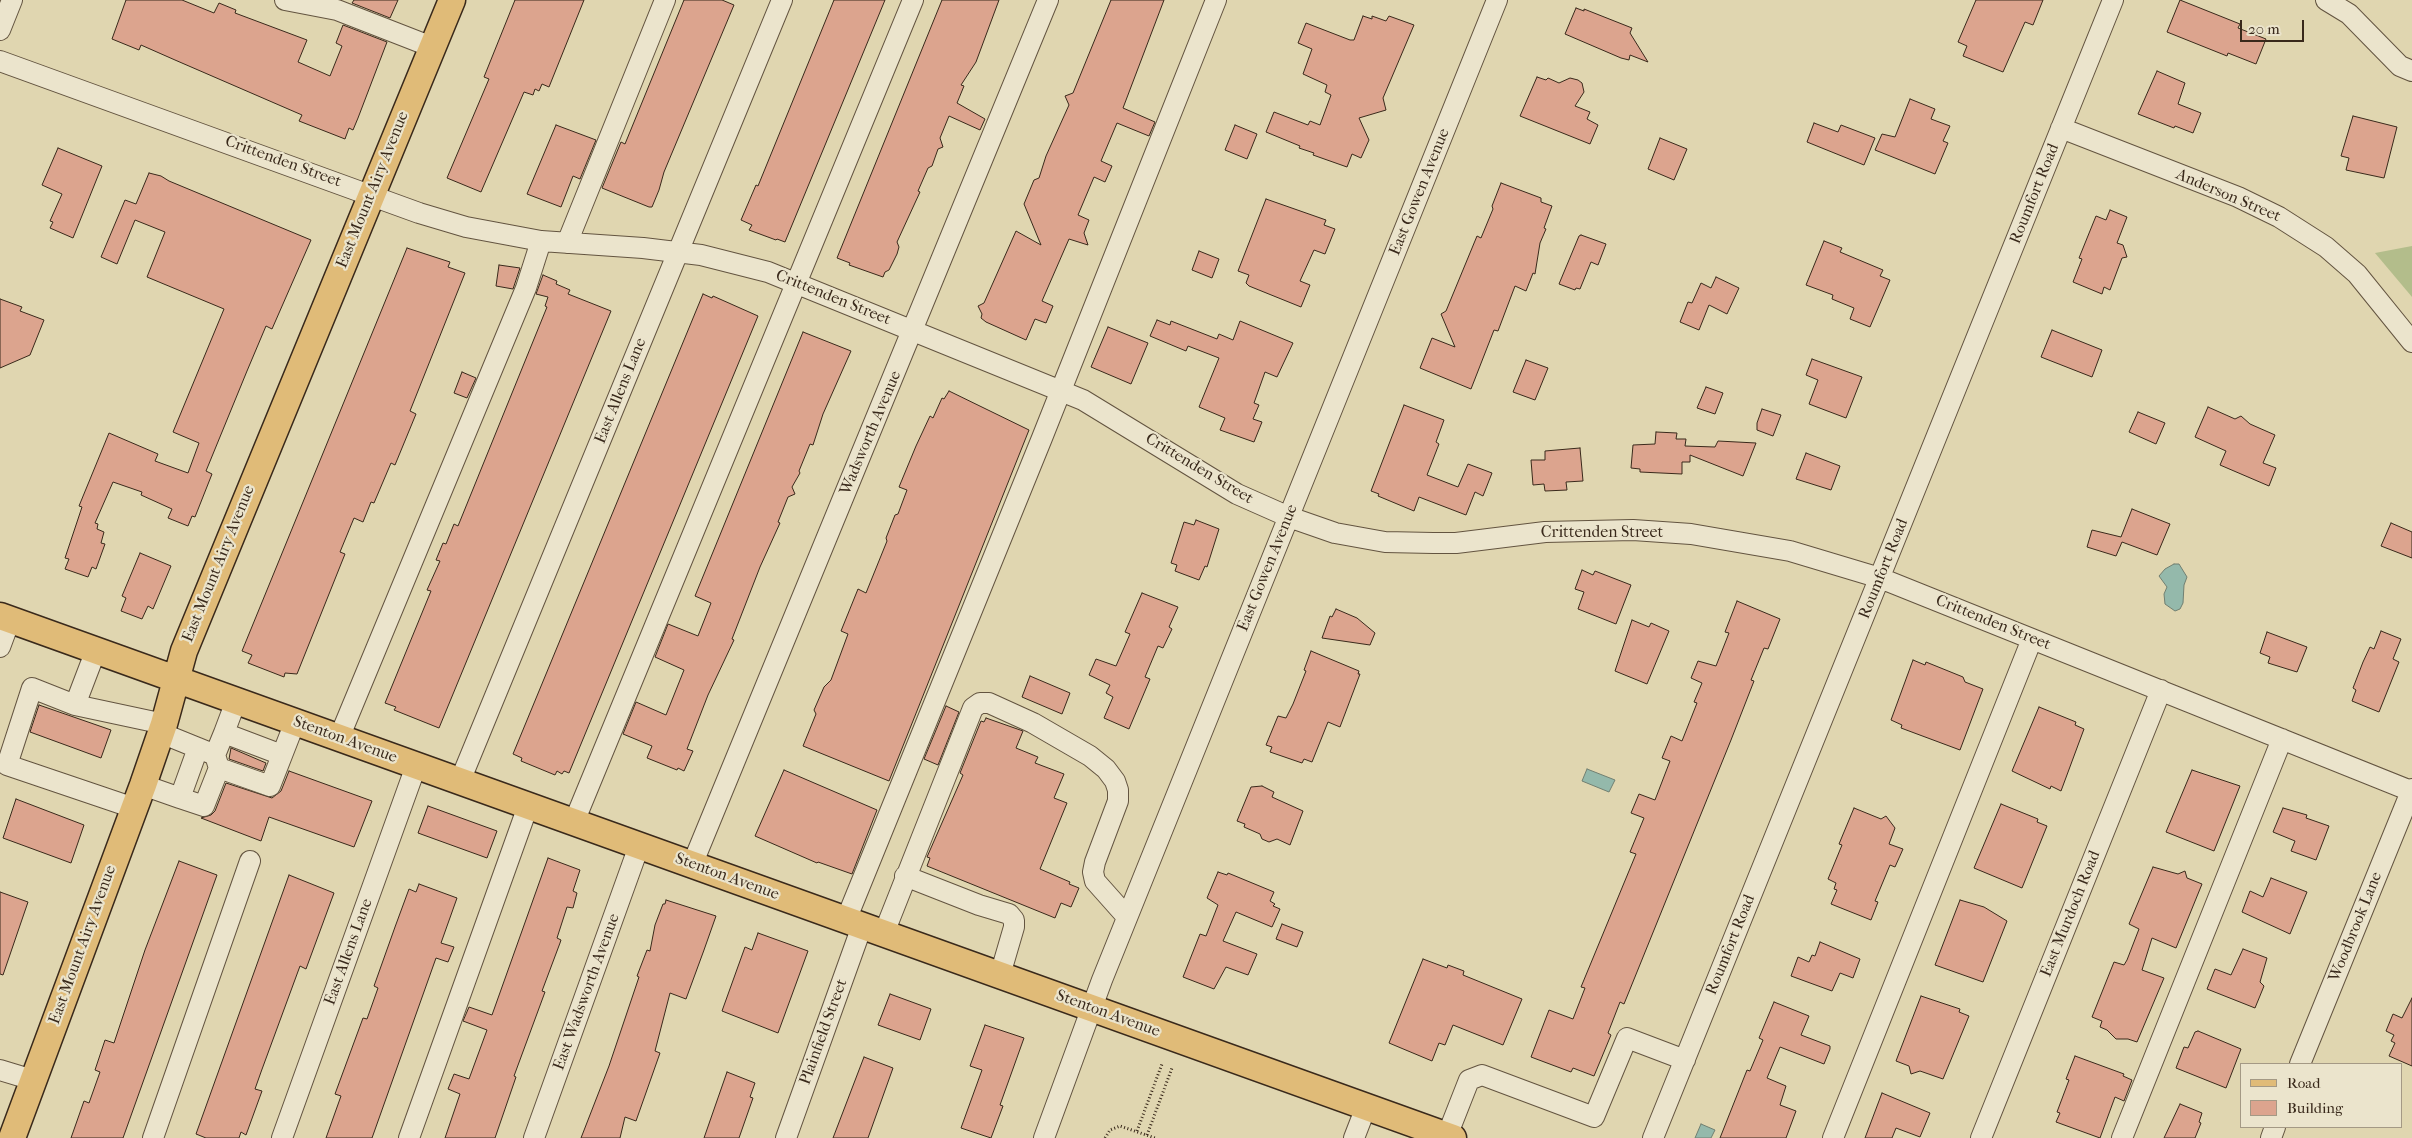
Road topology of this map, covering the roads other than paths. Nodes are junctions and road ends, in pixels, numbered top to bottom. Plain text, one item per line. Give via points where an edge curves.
1 (12, 0) edge
2 (452, 0) edge
3 (665, 0) edge
4 (782, 0) edge
5 (913, 0) edge
6 (1048, 0) edge
7 (1216, 0) edge
8 (1497, 0) edge
9 (2113, 0) edge
10 (2326, 0) edge
11 (298, 2) edge
12 (0, 30) edge
13 (432, 48) junction
14 (0, 61) edge
15 (2412, 72) edge
16 (2061, 128) junction
17 (371, 195) junction
18 (541, 241) junction
19 (567, 243) junction
20 (678, 252) junction
21 (797, 283) junction
22 (913, 330) junction
23 (2412, 342) edge
24 (1059, 390) junction
25 (1289, 517) junction
26 (1880, 578) junction
27 (5, 618) edge
28 (2032, 639) junction
29 (0, 647) edge
30 (96, 650) junction
31 (175, 679) junction
32 (2161, 690) junction
33 (236, 700) junction
34 (75, 705) junction
35 (295, 722) junction
36 (162, 729) junction
37 (224, 733) junction
38 (339, 738) junction
39 (2282, 739) junction
40 (282, 755) junction
41 (211, 757) junction
42 (416, 766) junction
43 (460, 782) junction
44 (2412, 790) edge
45 (138, 796) junction
46 (180, 798) junction
47 (528, 806) junction
48 (574, 822) junction
49 (639, 846) junction
50 (250, 861) dead end
51 (692, 865) junction
52 (905, 876) junction
53 (1127, 917) junction
54 (864, 926) junction
55 (1000, 975) junction
56 (1091, 1008) junction
57 (1684, 1060) junction
58 (2300, 1063) edge
59 (0, 1070) edge
60 (33, 1080) junction
61 (1366, 1107) junction
62 (1450, 1137) edge
63 (12, 1138) edge
64 (153, 1138) edge
65 (282, 1138) edge
66 (409, 1138) edge
67 (534, 1138) edge
68 (786, 1138) edge
69 (1044, 1138) edge
70 (1354, 1138) edge
71 (1653, 1138) edge
72 (1832, 1138) edge
73 (1981, 1138) edge
74 (2122, 1138) edge

1 - 12 street
2 - 13 main road, East Mount Airy Avenue
3 - 19 street
4 - 20 street, East Allens Lane
5 - 21 street
6 - 22 street, Wadsworth Avenue
7 - 24 street
8 - 25 street, East Gowen Avenue
9 - 16 street, Roumfort Road
10 - 15 street via 2349,14 2400,66
11 - 13 street via 337,10
13 - 17 main road, East Mount Airy Avenue
14 - 17 street, Crittenden Street
16 - 23 street, Anderson Street via 2238,197 2286,221 2358,274
16 - 26 street, Roumfort Road
17 - 18 street, Crittenden Street via 466,227
17 - 31 main road, East Mount Airy Avenue
18 - 19 street, Crittenden Street
18 - 38 street via 526,288
19 - 20 street, Crittenden Street
20 - 21 street, Crittenden Street via 738,263
20 - 43 street, East Allens Lane
21 - 22 street, Crittenden Street
21 - 48 street
22 - 24 street, Crittenden Street
22 - 51 street, Wadsworth Avenue
24 - 25 street, Crittenden Street via 1114,418 1223,486
24 - 54 street
25 - 26 street, Crittenden Street via 1351,537 1408,543 1456,543 1545,532 1603,529 1691,534 1790,551
25 - 53 street, East Gowen Avenue
26 - 28 street, Crittenden Street
26 - 57 street, Roumfort Road
27 - 29 street
27 - 30 main road, Stenton Avenue
28 - 32 street, Crittenden Street
28 - 72 street
30 - 31 main road, Stenton Avenue
30 - 34 street
31 - 33 main road, Stenton Avenue
31 - 36 main road, East Mount Airy Avenue
32 - 39 street, Crittenden Street
32 - 73 street, East Murdoch Road
33 - 35 main road, Stenton Avenue
33 - 37 street
34 - 36 street
34 - 45 street via 32,688 7,765
35 - 38 main road, Stenton Avenue
35 - 40 street
36 - 41 street
36 - 45 main road, East Mount Airy Avenue
37 - 40 street
37 - 41 street
38 - 42 main road, Stenton Avenue
39 - 44 street, Crittenden Street
39 - 74 street
40 - 41 street via 270,786
41 - 46 street
41 - 46 street via 204,806
42 - 43 main road, Stenton Avenue
42 - 65 street, East Allens Lane
43 - 47 main road, Stenton Avenue
44 - 58 street, Woodbrook Lane
45 - 46 street
45 - 60 main road, East Mount Airy Avenue
47 - 48 main road, Stenton Avenue
47 - 66 street
48 - 49 main road, Stenton Avenue
49 - 51 main road, Stenton Avenue
49 - 67 street, East Wadsworth Avenue
50 - 64 street
51 - 54 main road, Stenton Avenue
52 - 53 street via 973,708 980,703 989,703 1033,723 1090,756 1115,781 1118,801 1093,872 1095,881
52 - 54 street
52 - 55 street via 1009,914 1014,920 1014,928
53 - 56 street, East Gowen Avenue
54 - 55 main road, Stenton Avenue
54 - 68 street, Plainfield Street
55 - 56 main road, Stenton Avenue
56 - 61 main road, Stenton Avenue
56 - 69 street, East Gowen Avenue
57 - 62 street via 1627,1038 1594,1117 1482,1075 1470,1080
57 - 71 street, Roumfort Road
59 - 60 street
60 - 63 main road, East Mount Airy Avenue
61 - 62 main road, Stenton Avenue
61 - 70 street

